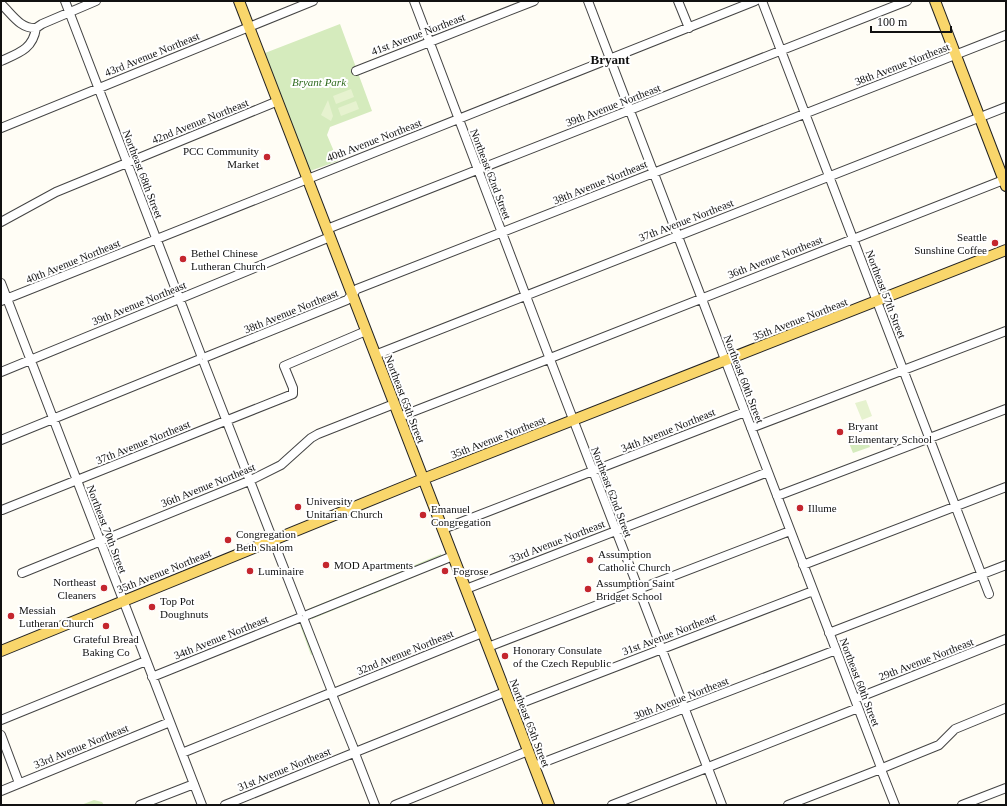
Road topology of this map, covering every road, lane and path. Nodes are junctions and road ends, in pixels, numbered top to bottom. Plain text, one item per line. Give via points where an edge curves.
1 (65, 1) edge
2 (96, 1) edge
3 (239, 1) edge
4 (312, 1) edge
5 (414, 1) edge
6 (534, 1) edge
7 (588, 1) edge
8 (678, 1) edge
9 (755, 1) edge
10 (762, 1) edge
11 (907, 1) edge
12 (935, 1) edge
13 (1, 4) edge
14 (69, 12) junction
15 (249, 26) junction
16 (36, 28) junction
17 (689, 28) junction
18 (1006, 35) edge
19 (429, 42) junction
20 (781, 50) junction
21 (956, 55) junction
22 (610, 59) junction
23 (1, 61) edge
24 (356, 71) dead end
25 (98, 89) junction
26 (278, 101) junction
27 (1006, 107) edge
28 (629, 111) junction
29 (805, 113) junction
30 (980, 117) junction
31 (459, 119) junction
32 (1, 128) edge
33 (127, 163) junction
34 (478, 170) junction
35 (654, 172) junction
36 (829, 176) junction
37 (308, 178) junction
38 (1005, 182) edge
39 (1, 222) edge
40 (328, 233) junction
41 (502, 233) junction
42 (678, 235) junction
43 (157, 239) junction
44 (853, 239) junction
45 (1006, 250) edge
46 (1, 283) edge
47 (352, 294) junction
48 (525, 295) junction
49 (179, 298) junction
50 (701, 298) junction
51 (4, 300) edge
52 (878, 302) junction
53 (366, 331) junction
54 (1006, 331) edge
55 (375, 355) junction
56 (549, 358) junction
57 (202, 359) junction
58 (30, 360) junction
59 (725, 360) junction
60 (904, 370) junction
61 (1, 372) edge
62 (394, 404) junction
63 (1006, 409) edge
64 (745, 412) junction
65 (399, 417) junction
66 (53, 419) junction
67 (227, 420) junction
68 (573, 421) junction
69 (751, 428) junction
70 (930, 438) junction
71 (1, 440) edge
72 (593, 472) junction
73 (768, 472) junction
74 (423, 480) junction
75 (76, 481) junction
76 (249, 481) junction
77 (1006, 487) edge
78 (777, 496) junction
79 (956, 506) junction
80 (2, 510) dead end
81 (443, 529) junction
82 (615, 530) junction
83 (790, 530) junction
84 (273, 540) junction
85 (100, 541) junction
86 (453, 556) junction
87 (803, 565) junction
88 (1006, 565) edge
89 (22, 573) dead end
90 (982, 574) junction
91 (466, 589) junction
92 (639, 590) junction
93 (813, 590) junction
94 (989, 594) dead end
95 (122, 601) junction
96 (303, 616) junction
97 (482, 633) junction
98 (829, 633) junction
99 (1006, 639) edge
100 (488, 647) junction
101 (662, 649) junction
102 (836, 650) junction
103 (1, 651) edge
104 (146, 661) junction
105 (152, 677) junction
106 (505, 692) junction
107 (332, 693) junction
108 (854, 699) junction
109 (511, 707) junction
110 (685, 708) junction
111 (858, 708) junction
112 (1006, 708) edge
113 (1, 720) edge
114 (170, 722) junction
115 (1, 736) edge
116 (528, 751) junction
117 (355, 752) junction
118 (182, 753) junction
119 (534, 766) junction
120 (708, 768) junction
121 (881, 769) junction
122 (19, 783) junction
123 (194, 784) junction
124 (1006, 788) edge
125 (1, 791) edge
126 (140, 805) edge
127 (202, 805) edge
128 (225, 805) edge
129 (375, 805) edge
130 (394, 805) edge
131 (549, 805) edge
132 (612, 805) edge
133 (722, 805) edge
134 (788, 805) edge
135 (895, 805) edge
136 (962, 805) edge

1 - 14 street, Northeast 68th Street
2 - 14 street
3 - 15 main road, Northeast 65th Street
4 - 15 street, 43rd Avenue Northeast
5 - 19 street, Northeast 62nd Street
6 - 19 street, 41st Avenue Northeast
7 - 22 street, Northeast 60th Street
8 - 17 street
9 - 17 street, 40th Avenue Northeast
10 - 20 street, Northeast 57th Street
11 - 20 street, 39th Avenue Northeast
12 - 21 main road
13 - 16 street via 21,24
14 - 16 street
14 - 25 street, Northeast 68th Street
15 - 25 street, 43rd Avenue Northeast
15 - 26 main road, Northeast 65th Street
16 - 23 street via 34,38 27,49
17 - 22 street, 40th Avenue Northeast
18 - 21 street, 38th Avenue Northeast
19 - 24 street, 41st Avenue Northeast
19 - 31 street, Northeast 62nd Street
20 - 28 street, 39th Avenue Northeast
20 - 29 street, Northeast 57th Street
21 - 29 street, 38th Avenue Northeast
21 - 30 main road
22 - 28 street, Northeast 60th Street
22 - 31 street, 40th Avenue Northeast
25 - 32 street, 43rd Avenue Northeast
25 - 33 street, Northeast 68th Street
26 - 33 street, 42nd Avenue Northeast
26 - 37 main road, Northeast 65th Street
27 - 30 street, 37th Avenue Northeast
28 - 34 street, 39th Avenue Northeast
28 - 35 street, Northeast 60th Street
29 - 35 street, 38th Avenue Northeast
29 - 36 street, Northeast 57th Street
30 - 36 street, 37th Avenue Northeast
30 - 38 main road
31 - 34 street, Northeast 62nd Street
31 - 37 street, 40th Avenue Northeast
33 - 39 street, 42nd Avenue Northeast via 56,192
33 - 43 street, Northeast 68th Street
34 - 40 street, 39th Avenue Northeast
34 - 41 street, Northeast 62nd Street
35 - 41 street, 38th Avenue Northeast
35 - 42 street, Northeast 60th Street
36 - 42 street, 37th Avenue Northeast
36 - 44 street, Northeast 57th Street
37 - 40 main road, Northeast 65th Street
37 - 43 street, 40th Avenue Northeast
38 - 44 street, 36th Avenue Northeast
40 - 47 main road, Northeast 65th Street
40 - 49 street, 39th Avenue Northeast
41 - 47 street, 38th Avenue Northeast
41 - 48 street, Northeast 62nd Street
42 - 48 street, 37th Avenue Northeast
42 - 50 street, Northeast 60th Street
43 - 49 street, Northeast 68th Street
43 - 51 street, 40th Avenue Northeast
44 - 50 street, 36th Avenue Northeast
44 - 52 street, Northeast 57th Street
45 - 52 main road, 35th Avenue Northeast
46 - 51 street, Northeast 70th Street
47 - 53 main road, Northeast 65th Street
47 - 57 street, 38th Avenue Northeast via 347,300
48 - 55 street, 37th Avenue Northeast
48 - 56 street, Northeast 62nd Street
49 - 57 street, Northeast 68th Street
49 - 58 street, 39th Avenue Northeast
50 - 56 street, 36th Avenue Northeast
50 - 59 street, Northeast 60th Street
51 - 58 street, Northeast 70th Street
52 - 59 main road, 35th Avenue Northeast
52 - 60 street, Northeast 57th Street
53 - 55 main road, Northeast 65th Street
53 - 67 street, 37th Avenue Northeast via 284,366 293,394
54 - 60 street
55 - 62 main road, Northeast 65th Street
56 - 65 street, 36th Avenue Northeast
56 - 68 street, Northeast 62nd Street
57 - 66 street, 38th Avenue Northeast
57 - 67 street, Northeast 68th Street
58 - 61 street, 39th Avenue Northeast
58 - 66 street, Northeast 70th Street
59 - 64 street, Northeast 60th Street
59 - 68 main road, 35th Avenue Northeast
60 - 69 street
60 - 70 street, Northeast 57th Street
62 - 65 main road, Northeast 65th Street
62 - 76 street, 36th Avenue Northeast via 318,434 281,465
63 - 70 street
64 - 69 street, Northeast 60th Street
64 - 72 street, 34th Avenue Northeast
65 - 74 main road, Northeast 65th Street
66 - 71 street, 38th Avenue Northeast
66 - 75 street, Northeast 70th Street
67 - 75 street, 37th Avenue Northeast
67 - 76 street, Northeast 68th Street
68 - 72 street, Northeast 62nd Street
68 - 74 main road, 35th Avenue Northeast
69 - 73 street, Northeast 60th Street
70 - 78 street
70 - 79 street, Northeast 57th Street
72 - 81 street, 34th Avenue Northeast
72 - 82 street, Northeast 62nd Street
73 - 78 street, Northeast 60th Street
73 - 82 street, 33rd Avenue Northeast
74 - 81 main road, Northeast 65th Street
74 - 84 main road, 35th Avenue Northeast
75 - 80 street, 37th Avenue Northeast
75 - 85 street, Northeast 70th Street
76 - 84 street, Northeast 68th Street
76 - 85 street, 36th Avenue Northeast
77 - 79 street
78 - 83 street, Northeast 60th Street
79 - 87 street
79 - 90 street, Northeast 57th Street
81 - 86 main road, Northeast 65th Street
82 - 91 street, 33rd Avenue Northeast
82 - 92 street, Northeast 62nd Street
83 - 87 street, Northeast 60th Street
83 - 92 street
84 - 95 main road, 35th Avenue Northeast
84 - 96 street, Northeast 68th Street
85 - 89 street, 36th Avenue Northeast
85 - 95 street, Northeast 70th Street
86 - 91 main road, Northeast 65th Street
86 - 96 street, 34th Avenue Northeast
87 - 93 street, Northeast 60th Street
88 - 90 street
90 - 94 street, Northeast 57th Street
90 - 98 street
91 - 97 main road, Northeast 65th Street
92 - 100 street
92 - 101 street, Northeast 62nd Street
93 - 98 street, Northeast 60th Street
93 - 101 street, 31st Avenue Northeast
95 - 103 main road, 35th Avenue Northeast
95 - 104 street, Northeast 70th Street
96 - 105 street, 34th Avenue Northeast
96 - 107 street, Northeast 68th Street
97 - 100 main road, Northeast 65th Street
97 - 107 street, 32nd Avenue Northeast
98 - 102 street, Northeast 60th Street
99 - 108 street, 29th Avenue Northeast
100 - 106 main road, Northeast 65th Street
101 - 109 street, 31st Avenue Northeast
101 - 110 street, Northeast 62nd Street
102 - 108 street, Northeast 60th Street
102 - 110 street, 30th Avenue Northeast
104 - 105 street, Northeast 70th Street
104 - 113 street
105 - 114 street, Northeast 70th Street
106 - 109 main road, Northeast 65th Street
106 - 117 street, 31st Avenue Northeast
107 - 117 street, Northeast 68th Street
107 - 118 street, 32nd Avenue Northeast
108 - 111 street, Northeast 60th Street
109 - 116 main road, Northeast 65th Street
110 - 119 street, 30th Avenue Northeast
110 - 120 street, Northeast 62nd Street
111 - 120 street
111 - 121 street, Northeast 60th Street
112 - 121 street via 955,729 934,747
114 - 118 street, Northeast 70th Street
114 - 122 street, 33rd Avenue Northeast
115 - 122 street
116 - 119 main road, Northeast 65th Street
116 - 130 street
117 - 128 street, 31st Avenue Northeast
117 - 129 street, Northeast 68th Street
118 - 123 street, Northeast 70th Street
119 - 131 main road, Northeast 65th Street
120 - 132 street
120 - 133 street, Northeast 62nd Street
121 - 134 street
121 - 135 street, Northeast 60th Street
122 - 125 street, 33rd Avenue Northeast
123 - 126 street
123 - 127 street, Northeast 70th Street
124 - 136 street

